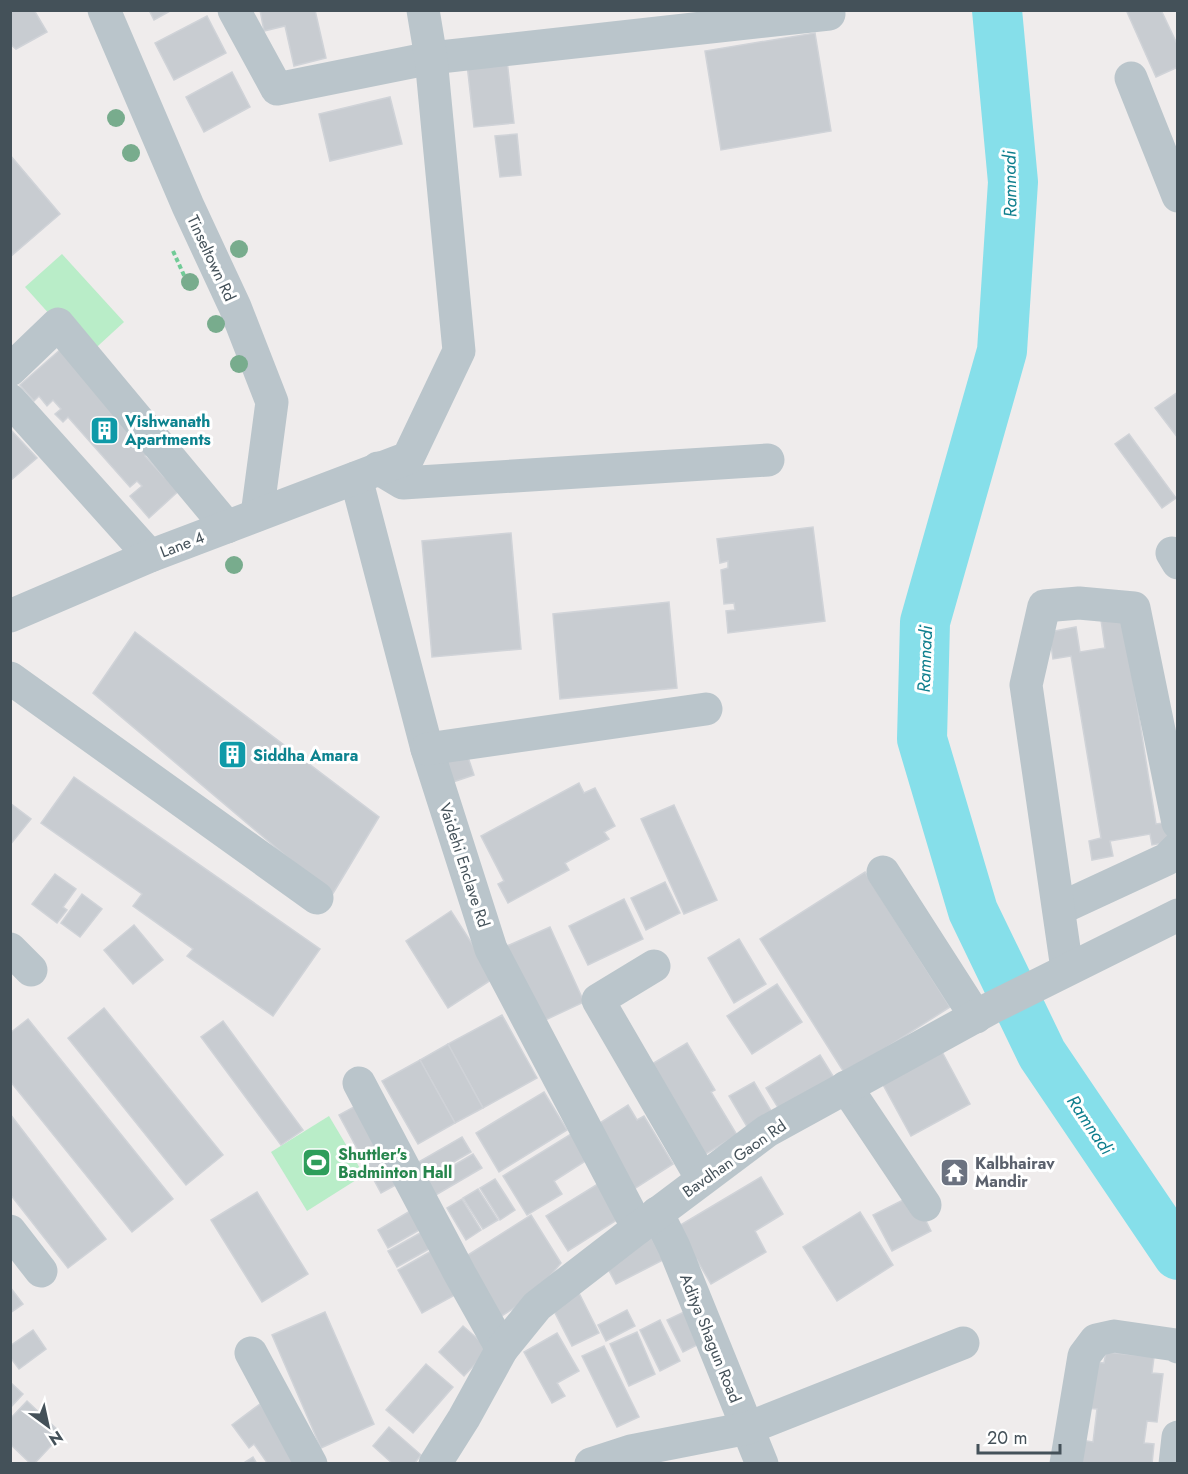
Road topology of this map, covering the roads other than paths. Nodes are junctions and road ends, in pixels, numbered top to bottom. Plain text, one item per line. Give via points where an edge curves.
1 (104, 10) edge
2 (234, 10) edge
3 (423, 10) edge
4 (829, 14) dead end
5 (431, 58) junction
6 (1131, 78) dead end
7 (1178, 196) edge
8 (10, 370) edge
9 (10, 400) edge
10 (768, 460) dead end
11 (367, 473) junction
12 (257, 515) junction
13 (227, 527) junction
14 (150, 556) junction
15 (10, 616) edge
16 (10, 678) edge
17 (706, 709) dead end
18 (427, 749) junction
19 (1178, 823) edge
20 (1178, 848) edge
21 (883, 872) dead end
22 (317, 898) dead end
23 (1059, 909) junction
24 (1178, 915) edge
25 (654, 966) dead end
26 (1060, 973) junction
27 (983, 1012) junction
28 (359, 1083) dead end
29 (846, 1087) junction
30 (702, 1179) junction
31 (925, 1205) dead end
32 (647, 1220) junction
33 (10, 1231) edge
34 (41, 1271) dead end
35 (963, 1343) dead end
36 (1178, 1347) edge
37 (502, 1349) junction
38 (251, 1353) dead end
39 (748, 1428) junction
40 (1178, 1437) edge
41 (311, 1464) edge
42 (435, 1464) edge
43 (591, 1464) edge
44 (762, 1464) edge
45 (1066, 1464) edge
46 (1175, 1464) edge

1 - 12 street, Tinseltown Rd via 235,307 272,402
2 - 5 street via 277,89
3 - 5 street, Lane 4
4 - 5 street
5 - 11 street, Lane 4 via 459,351 408,458
6 - 7 street
8 - 13 street via 58,324
9 - 14 street
10 - 11 street via 403,483
11 - 12 street, Lane 4
11 - 18 street, Vaidehi Enclave Rd
12 - 13 street, Lane 4
13 - 14 street, Lane 4
14 - 15 street, Lane 4
16 - 22 street
17 - 18 street
18 - 32 street, Vaidehi Enclave Rd via 491,949
19 - 23 street via 1134,608 1079,603 1044,606 1026,685
20 - 23 street via 1167,859
21 - 27 street
23 - 26 street
24 - 26 street, Bavdhan Gaon Rd
25 - 30 street via 598,1000
26 - 27 street, Bavdhan Gaon Rd
27 - 29 street, Bavdhan Gaon Rd
28 - 37 street
29 - 30 street, Bavdhan Gaon Rd via 767,1131
29 - 31 street
30 - 32 street, Bavdhan Gaon Rd
32 - 37 street, Bavdhan Gaon Rd via 537,1306
32 - 39 street, Aditya Shagun Road via 674,1247
33 - 34 street
35 - 39 street
36 - 45 street via 1114,1336 1096,1340 1084,1356
37 - 42 street, Bavdhan Gaon Rd
38 - 41 street
39 - 43 street via 631,1451
39 - 44 street, Aditya Shagun Road
40 - 46 street

